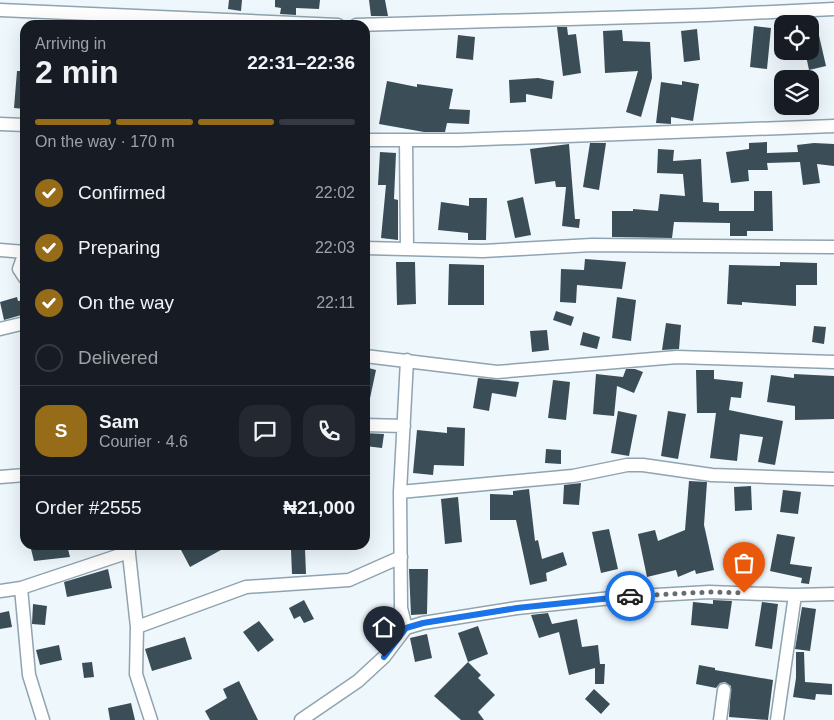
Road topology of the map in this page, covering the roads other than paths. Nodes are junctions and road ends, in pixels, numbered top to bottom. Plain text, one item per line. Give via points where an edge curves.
1 (834, 9) edge
2 (0, 10) edge
3 (225, 20) edge
4 (370, 25) edge
5 (0, 124) edge
6 (20, 125) edge
7 (834, 126) edge
8 (370, 140) edge
9 (406, 140) junction
10 (834, 247) edge
11 (370, 248) edge
12 (407, 249) junction
13 (0, 250) edge
14 (20, 252) edge
15 (20, 324) edge
16 (0, 329) edge
17 (370, 356) edge
18 (407, 360) junction
19 (834, 362) edge
20 (370, 425) edge
21 (404, 426) junction
22 (20, 475) edge
23 (0, 476) edge
24 (834, 479) edge
25 (400, 492) junction
26 (125, 550) edge
27 (128, 550) edge
28 (400, 557) junction
29 (21, 588) junction
30 (0, 591) edge
31 (834, 594) edge
32 (795, 595) junction
33 (136, 627) junction
34 (406, 628) junction
35 (724, 690) dead end
36 (43, 720) edge
37 (151, 720) edge
38 (301, 720) edge
39 (720, 720) edge
40 (777, 720) edge

1 - 4 street
2 - 3 street
5 - 6 street
7 - 9 street
8 - 9 street
9 - 12 street
10 - 12 street via 592,245 483,251
11 - 12 street
13 - 14 street
15 - 16 street
17 - 18 street
18 - 19 street via 497,372 678,358
18 - 21 street
20 - 21 street
21 - 25 street
22 - 23 street
24 - 25 street via 712,475 627,465 573,476
25 - 28 street
26 - 29 street
27 - 33 street
28 - 33 street via 349,580 246,587
28 - 34 street via 401,608
29 - 30 street
29 - 36 street via 29,675
31 - 32 street
32 - 34 street via 710,592 621,597 517,608
32 - 40 street
33 - 37 street via 136,674
34 - 38 street via 384,657 358,681
35 - 39 street

